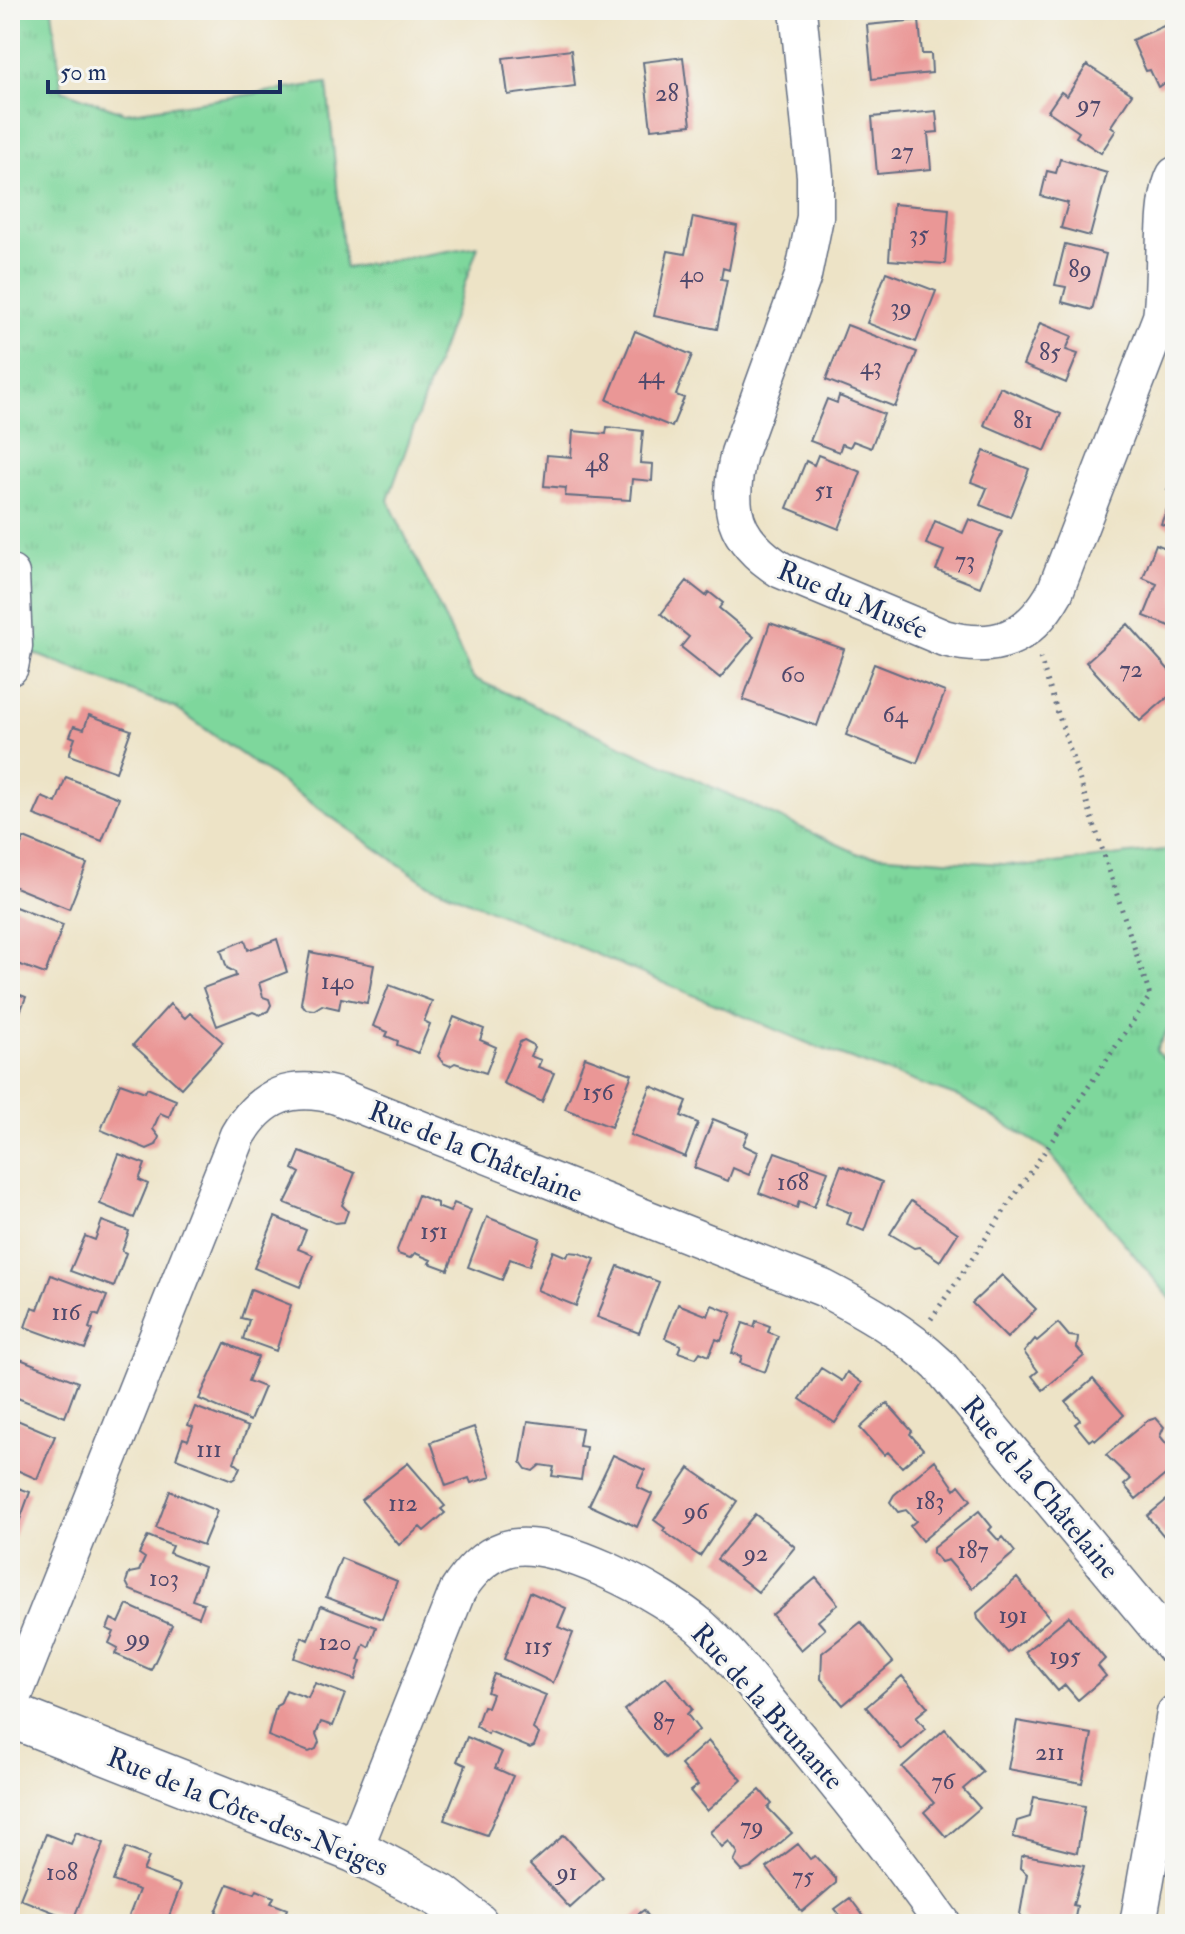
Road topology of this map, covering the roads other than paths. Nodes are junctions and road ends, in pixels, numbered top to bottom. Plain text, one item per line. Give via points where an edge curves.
1 (798, 10) edge
2 (1175, 175) edge
3 (11, 574) edge
4 (10, 667) edge
5 (1175, 1649) edge
6 (10, 1706) edge
7 (1175, 1713) edge
8 (10, 1715) edge
9 (354, 1850) junction
10 (476, 1924) edge
11 (943, 1924) edge
12 (1138, 1924) edge

1 - 2 street, Rue du Musée via 815,217 803,276 733,478 745,541 781,570 966,644 1013,638 1044,612 1161,317 1167,202
3 - 4 street
5 - 6 street, Rue de la Châtelaine via 939,1365 886,1322 823,1288 337,1096 296,1090 259,1107 238,1135
7 - 12 street
8 - 9 street, Rue de la Côte-des-Neiges
9 - 10 street, Rue de la Côte-des-Neiges via 441,1896
9 - 11 street, Rue de la Brunante via 457,1592 468,1573 487,1558 528,1546 570,1555 648,1590 699,1625 848,1796

